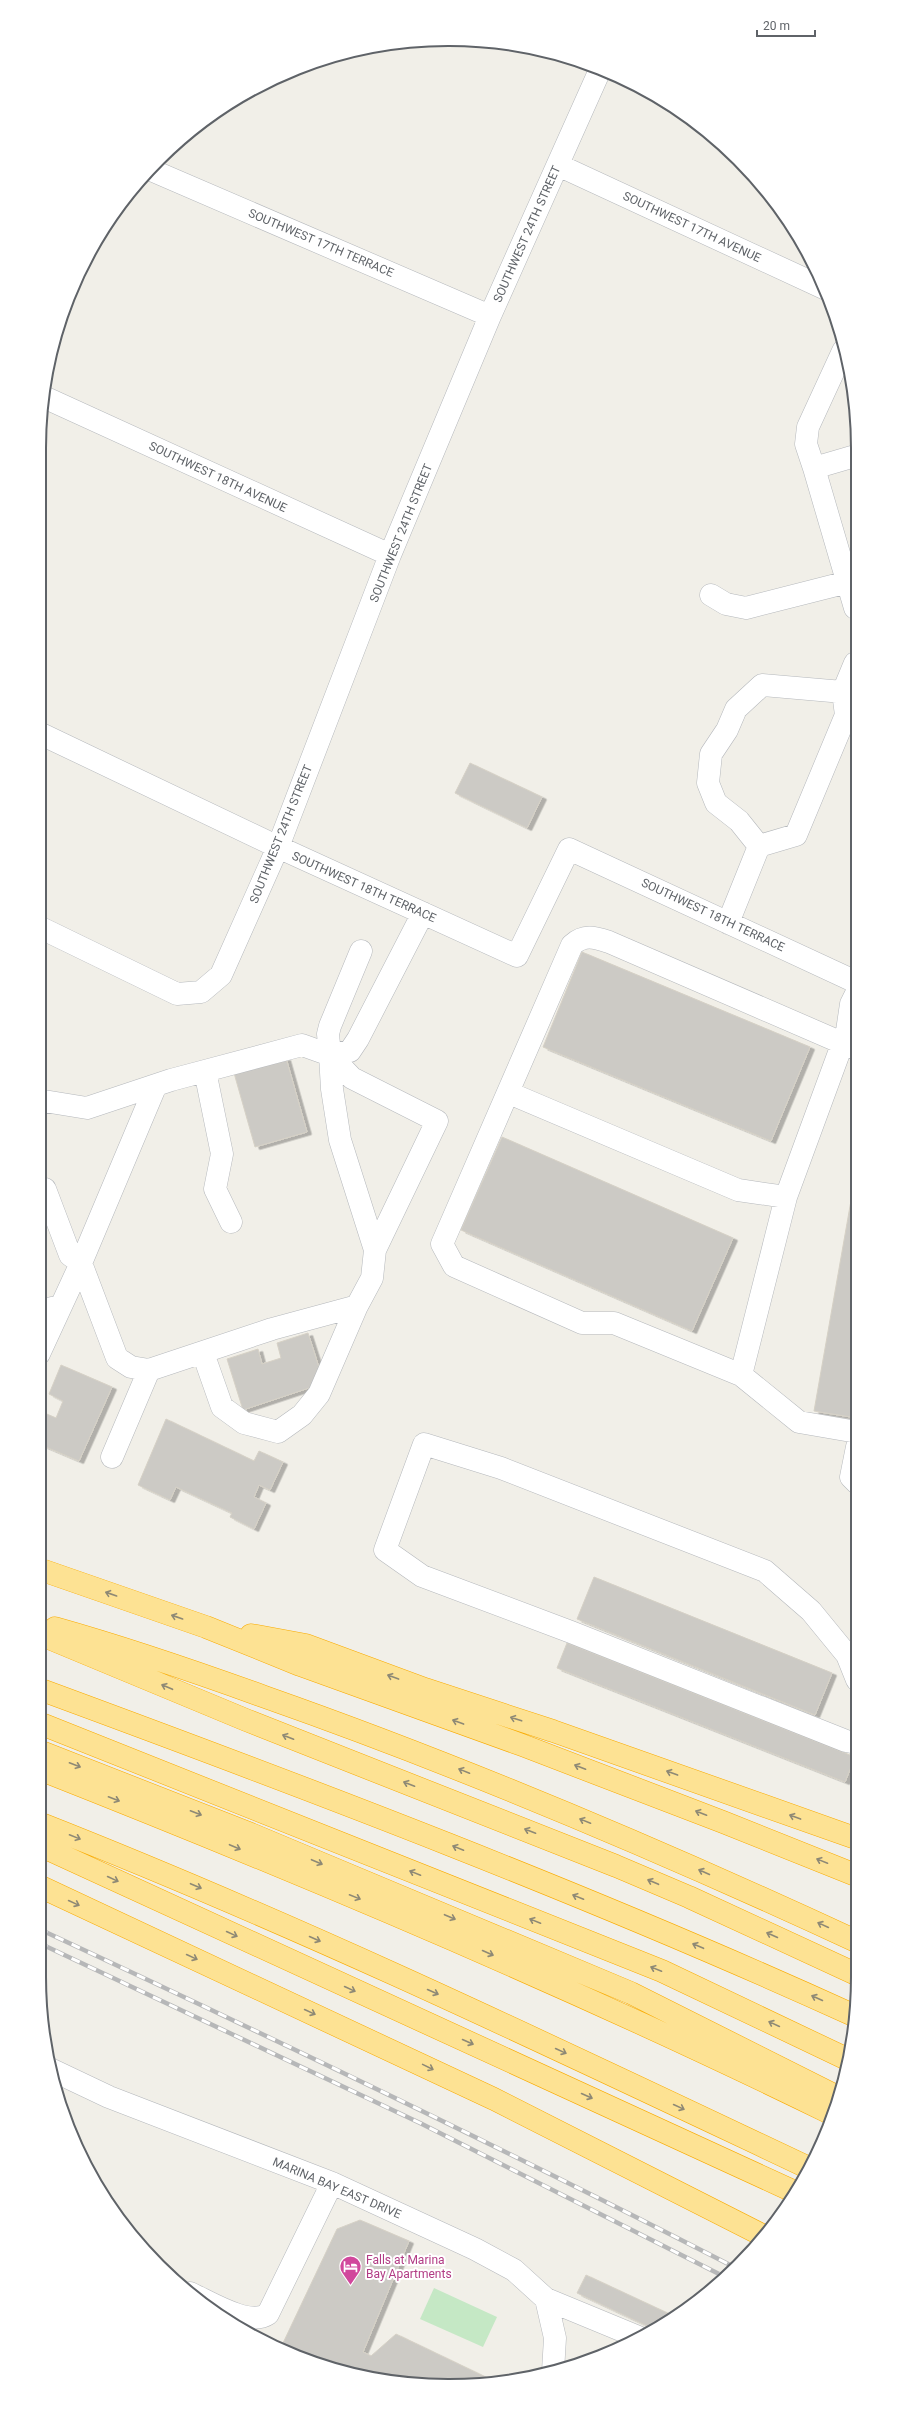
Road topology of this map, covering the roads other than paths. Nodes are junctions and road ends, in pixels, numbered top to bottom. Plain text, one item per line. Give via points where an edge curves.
1 (598, 75) edge
2 (558, 165) junction
3 (156, 172) edge
4 (815, 284) edge
5 (490, 316) junction
6 (840, 357) edge
7 (49, 399) edge
8 (851, 457) edge
9 (814, 468) junction
10 (390, 555) junction
11 (848, 582) junction
12 (851, 593) edge
13 (711, 595) dead end
14 (851, 674) edge
15 (844, 692) junction
16 (851, 717) edge
17 (46, 736) edge
18 (759, 846) junction
19 (278, 847) junction
20 (423, 913) junction
21 (728, 923) junction
22 (46, 930) edge
23 (361, 951) dead end
24 (851, 980) edge
25 (851, 1004) edge
26 (850, 1036) edge
27 (330, 1055) junction
28 (205, 1071) junction
29 (156, 1085) junction
30 (508, 1093) junction
31 (46, 1103) edge
32 (46, 1192) edge
33 (786, 1197) junction
34 (231, 1222) dead end
35 (375, 1250) junction
36 (81, 1263) junction
37 (61, 1306) junction
38 (357, 1306) junction
39 (46, 1309) edge
40 (46, 1339) edge
41 (204, 1353) junction
42 (149, 1370) junction
43 (741, 1374) junction
44 (851, 1431) edge
45 (112, 1457) dead end
46 (46, 1571) edge
47 (46, 1626) edge
48 (206, 1627) junction
49 (46, 1637) edge
50 (851, 1665) edge
51 (46, 1692) edge
52 (46, 1726) edge
53 (851, 1742) edge
54 (46, 1754) edge
55 (46, 1772) edge
56 (46, 1826) edge
57 (851, 1837) edge
58 (46, 1848) edge
59 (851, 1873) edge
60 (46, 1889) edge
61 (851, 1939) edge
62 (851, 1972) edge
63 (849, 2013) edge
64 (843, 2057) edge
65 (58, 2073) edge
66 (833, 2095) edge
67 (828, 2112) edge
68 (804, 2165) edge
69 (332, 2183) junction
70 (790, 2190) edge
71 (758, 2233) edge
72 (546, 2299) junction
73 (214, 2303) edge
74 (632, 2334) edge
75 (556, 2364) edge

1 - 2 street, SOUTHWEST 24TH STREET
2 - 4 street, SOUTHWEST 17TH AVENUE
2 - 5 street, SOUTHWEST 24TH STREET
3 - 5 street, SOUTHWEST 17TH TERRACE
5 - 10 street, SOUTHWEST 24TH STREET
6 - 9 street via 808,427 806,444
7 - 10 street, SOUTHWEST 18TH AVENUE
8 - 9 street
9 - 11 street
10 - 19 street, SOUTHWEST 24TH STREET
11 - 12 street
11 - 13 street via 746,608 726,604
14 - 15 street
15 - 16 street
15 - 18 street via 762,685 736,709 727,730 711,754 708,783 716,803 740,820
16 - 18 street via 796,835
17 - 19 street, SOUTHWEST 18TH TERRACE
18 - 21 street
19 - 20 street, SOUTHWEST 18TH TERRACE
19 - 22 street, SOUTHWEST 24TH STREET via 221,975 201,992 177,994
20 - 21 street, SOUTHWEST 18TH TERRACE via 517,956 569,848
20 - 27 street via 358,1039 350,1051
21 - 24 street, SOUTHWEST 18TH TERRACE
23 - 27 street via 330,1026
25 - 26 street
26 - 30 street via 589,936 579,938 572,945
26 - 33 street
27 - 28 street via 302,1045
27 - 35 street via 340,1140
27 - 35 street via 352,1078 437,1121
28 - 29 street
28 - 34 street via 222,1154 215,1189
29 - 31 street via 87,1108
29 - 36 street
30 - 33 street via 738,1190
30 - 43 street via 442,1244 454,1266 582,1323 614,1323
32 - 36 street via 70,1255
33 - 43 street
35 - 38 street via 372,1278
36 - 37 street
36 - 42 street via 117,1358 131,1367
37 - 39 street
37 - 40 street
38 - 41 street via 272,1329
38 - 41 street via 319,1394 302,1415 278,1432 244,1423 222,1407
41 - 42 street
42 - 45 street
43 - 44 street via 799,1422
48 -> 46 highway
61 -> 47 highway via 624,1837 412,1750 187,1669
57 -> 48 highway via 553,1731 425,1689 306,1645
59 -> 48 highway via 625,1784 300,1665
62 -> 49 highway via 689,1897 246,1720
50 - 53 street via 847,1655 811,1611 765,1571 501,1468 424,1444 385,1550 422,1576
63 -> 51 highway via 704,1948 505,1867
64 -> 52 highway via 662,1971
54 -> 66 highway via 251,1834 631,1993
55 -> 67 highway via 226,1843 489,1954 680,2040
56 -> 68 highway via 194,1885 526,2034
58 -> 70 highway
60 -> 71 highway via 494,2099
65 - 69 street, MARINA BAY EAST DRIVE via 109,2097
69 - 72 street, MARINA BAY EAST DRIVE via 475,2249 514,2270
69 - 73 street via 268,2314 262,2318 250,2319
72 - 74 street
72 - 75 street via 556,2338

